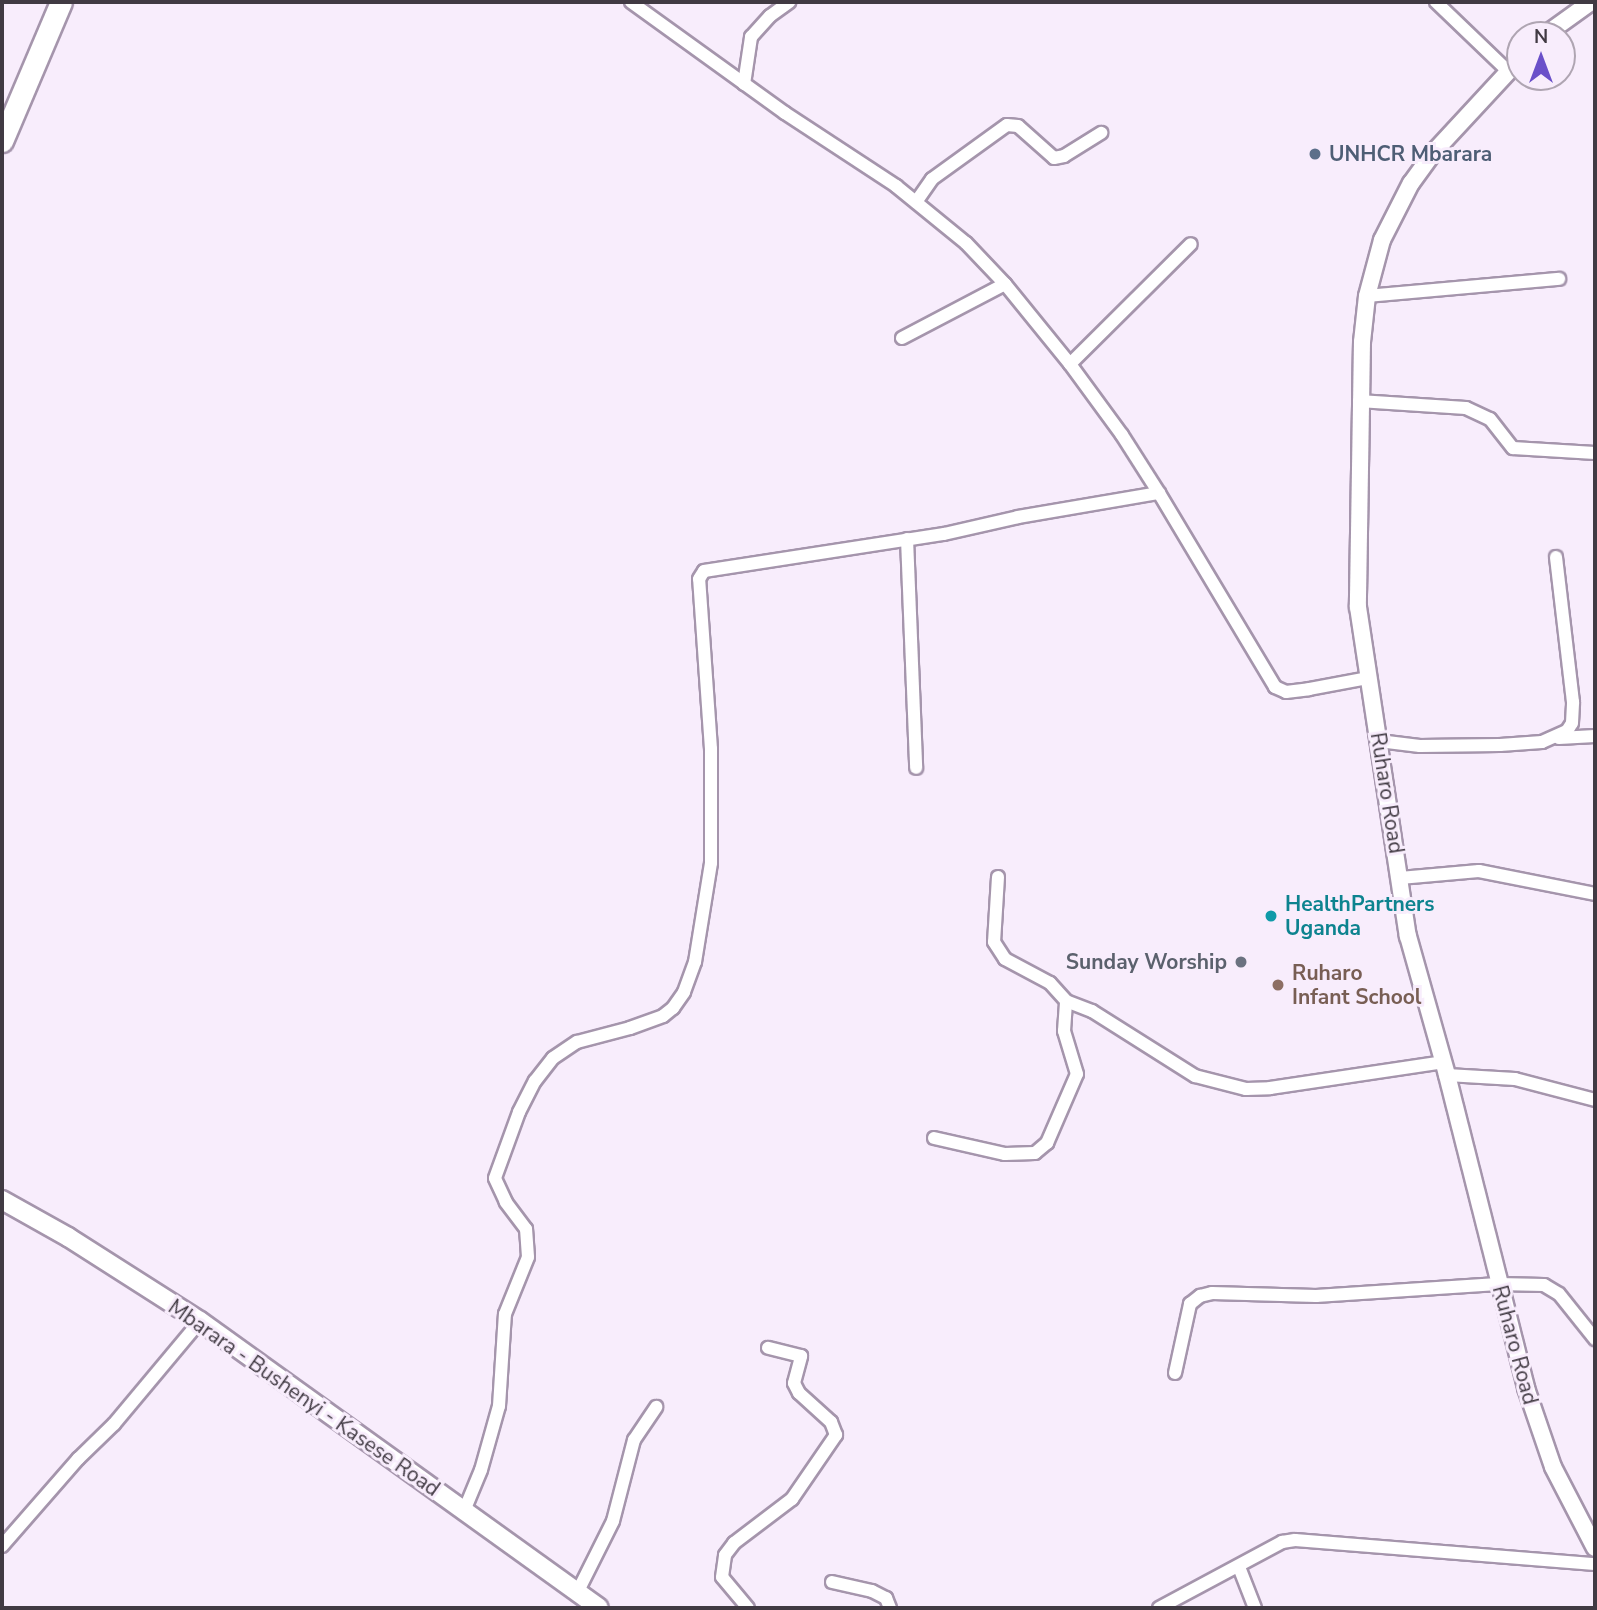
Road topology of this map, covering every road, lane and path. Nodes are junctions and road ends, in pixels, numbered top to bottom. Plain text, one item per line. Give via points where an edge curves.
1 (50, 2) edge
2 (61, 2) edge
3 (631, 2) edge
4 (789, 2) edge
5 (1436, 2) edge
6 (1591, 2) edge
7 (1565, 21) edge
8 (1506, 69) edge
9 (1506, 73) edge
10 (744, 84) junction
11 (2, 120) edge
12 (1101, 133) dead end
13 (2, 141) edge
14 (916, 202) junction
15 (1191, 244) dead end
16 (1559, 279) dead end
17 (1005, 284) junction
18 (1367, 296) junction
19 (902, 338) dead end
20 (1070, 364) junction
21 (1359, 401) junction
22 (1595, 453) edge
23 (1159, 493) junction
24 (907, 539) junction
25 (1556, 556) dead end
26 (1368, 678) junction
27 (1595, 736) edge
28 (1555, 739) junction
29 (1379, 741) junction
30 (916, 768) dead end
31 (998, 877) dead end
32 (1399, 878) junction
33 (1595, 894) edge
34 (1066, 1001) junction
35 (1446, 1068) junction
36 (1595, 1100) edge
37 (934, 1138) dead end
38 (2, 1200) edge
39 (1498, 1284) junction
40 (200, 1321) junction
41 (1595, 1339) edge
42 (768, 1348) dead end
43 (1175, 1373) dead end
44 (656, 1407) dead end
45 (464, 1511) junction
46 (2, 1546) edge
47 (1595, 1548) edge
48 (1595, 1564) edge
49 (1239, 1567) junction
50 (832, 1582) dead end
51 (577, 1593) junction
52 (599, 1608) edge
53 (748, 1608) edge
54 (890, 1608) edge
55 (1159, 1608) edge
56 (1255, 1608) edge

1 - 11 highway
2 - 13 highway
3 - 10 street
4 - 10 street via 751,37
5 - 8 street
6 - 7 street
9 - 18 street, Ruharo Road via 1412,183 1382,240
10 - 14 street
12 - 14 street via 1054,158 1018,126 1007,125 932,179
14 - 17 street via 967,243
15 - 20 street
16 - 18 street
17 - 19 street
17 - 20 street
18 - 21 street, Ruharo Road
20 - 23 street
21 - 22 street via 1466,408 1490,419 1513,447
21 - 26 street, Ruharo Road via 1358,607
23 - 24 street
23 - 26 street via 1275,687 1286,692 1310,690
24 - 30 street
24 - 45 street via 710,567 700,576 711,749 711,863 695,962 673,1008 630,1028 577,1042 553,1058 519,1112 495,1178 526,1229 528,1257 505,1314 499,1406
25 - 28 street via 1573,702 1572,723
26 - 29 street, Ruharo Road
27 - 28 street
28 - 29 street via 1420,746
29 - 32 street, Ruharo Road
31 - 34 street via 998,952 1050,983
32 - 33 street via 1479,871
32 - 35 street, Ruharo Road via 1408,936
34 - 35 street via 1092,1011 1195,1076 1246,1089
34 - 37 street via 1063,1031 1077,1074 1047,1143 1035,1153 1005,1154
35 - 36 street via 1515,1079
35 - 39 street, Ruharo Road
38 - 40 main road, Mbarara - Bushenyi - Kasese Road
39 - 41 street via 1552,1288
39 - 43 street via 1316,1296 1229,1292 1200,1296 1190,1304
39 - 47 street, Ruharo Road via 1544,1444
40 - 45 main road, Mbarara - Bushenyi - Kasese Road
40 - 46 street
42 - 53 street via 801,1356 794,1383 831,1422 836,1435 792,1499 725,1555 722,1577
44 - 51 street via 634,1440 612,1521
45 - 51 main road, Mbarara - Bushenyi - Kasese Road
48 - 49 street via 1296,1540 1282,1542
49 - 55 street
49 - 56 street
50 - 54 street via 872,1591 886,1598
51 - 52 main road, Mbarara - Bushenyi - Kasese Road

